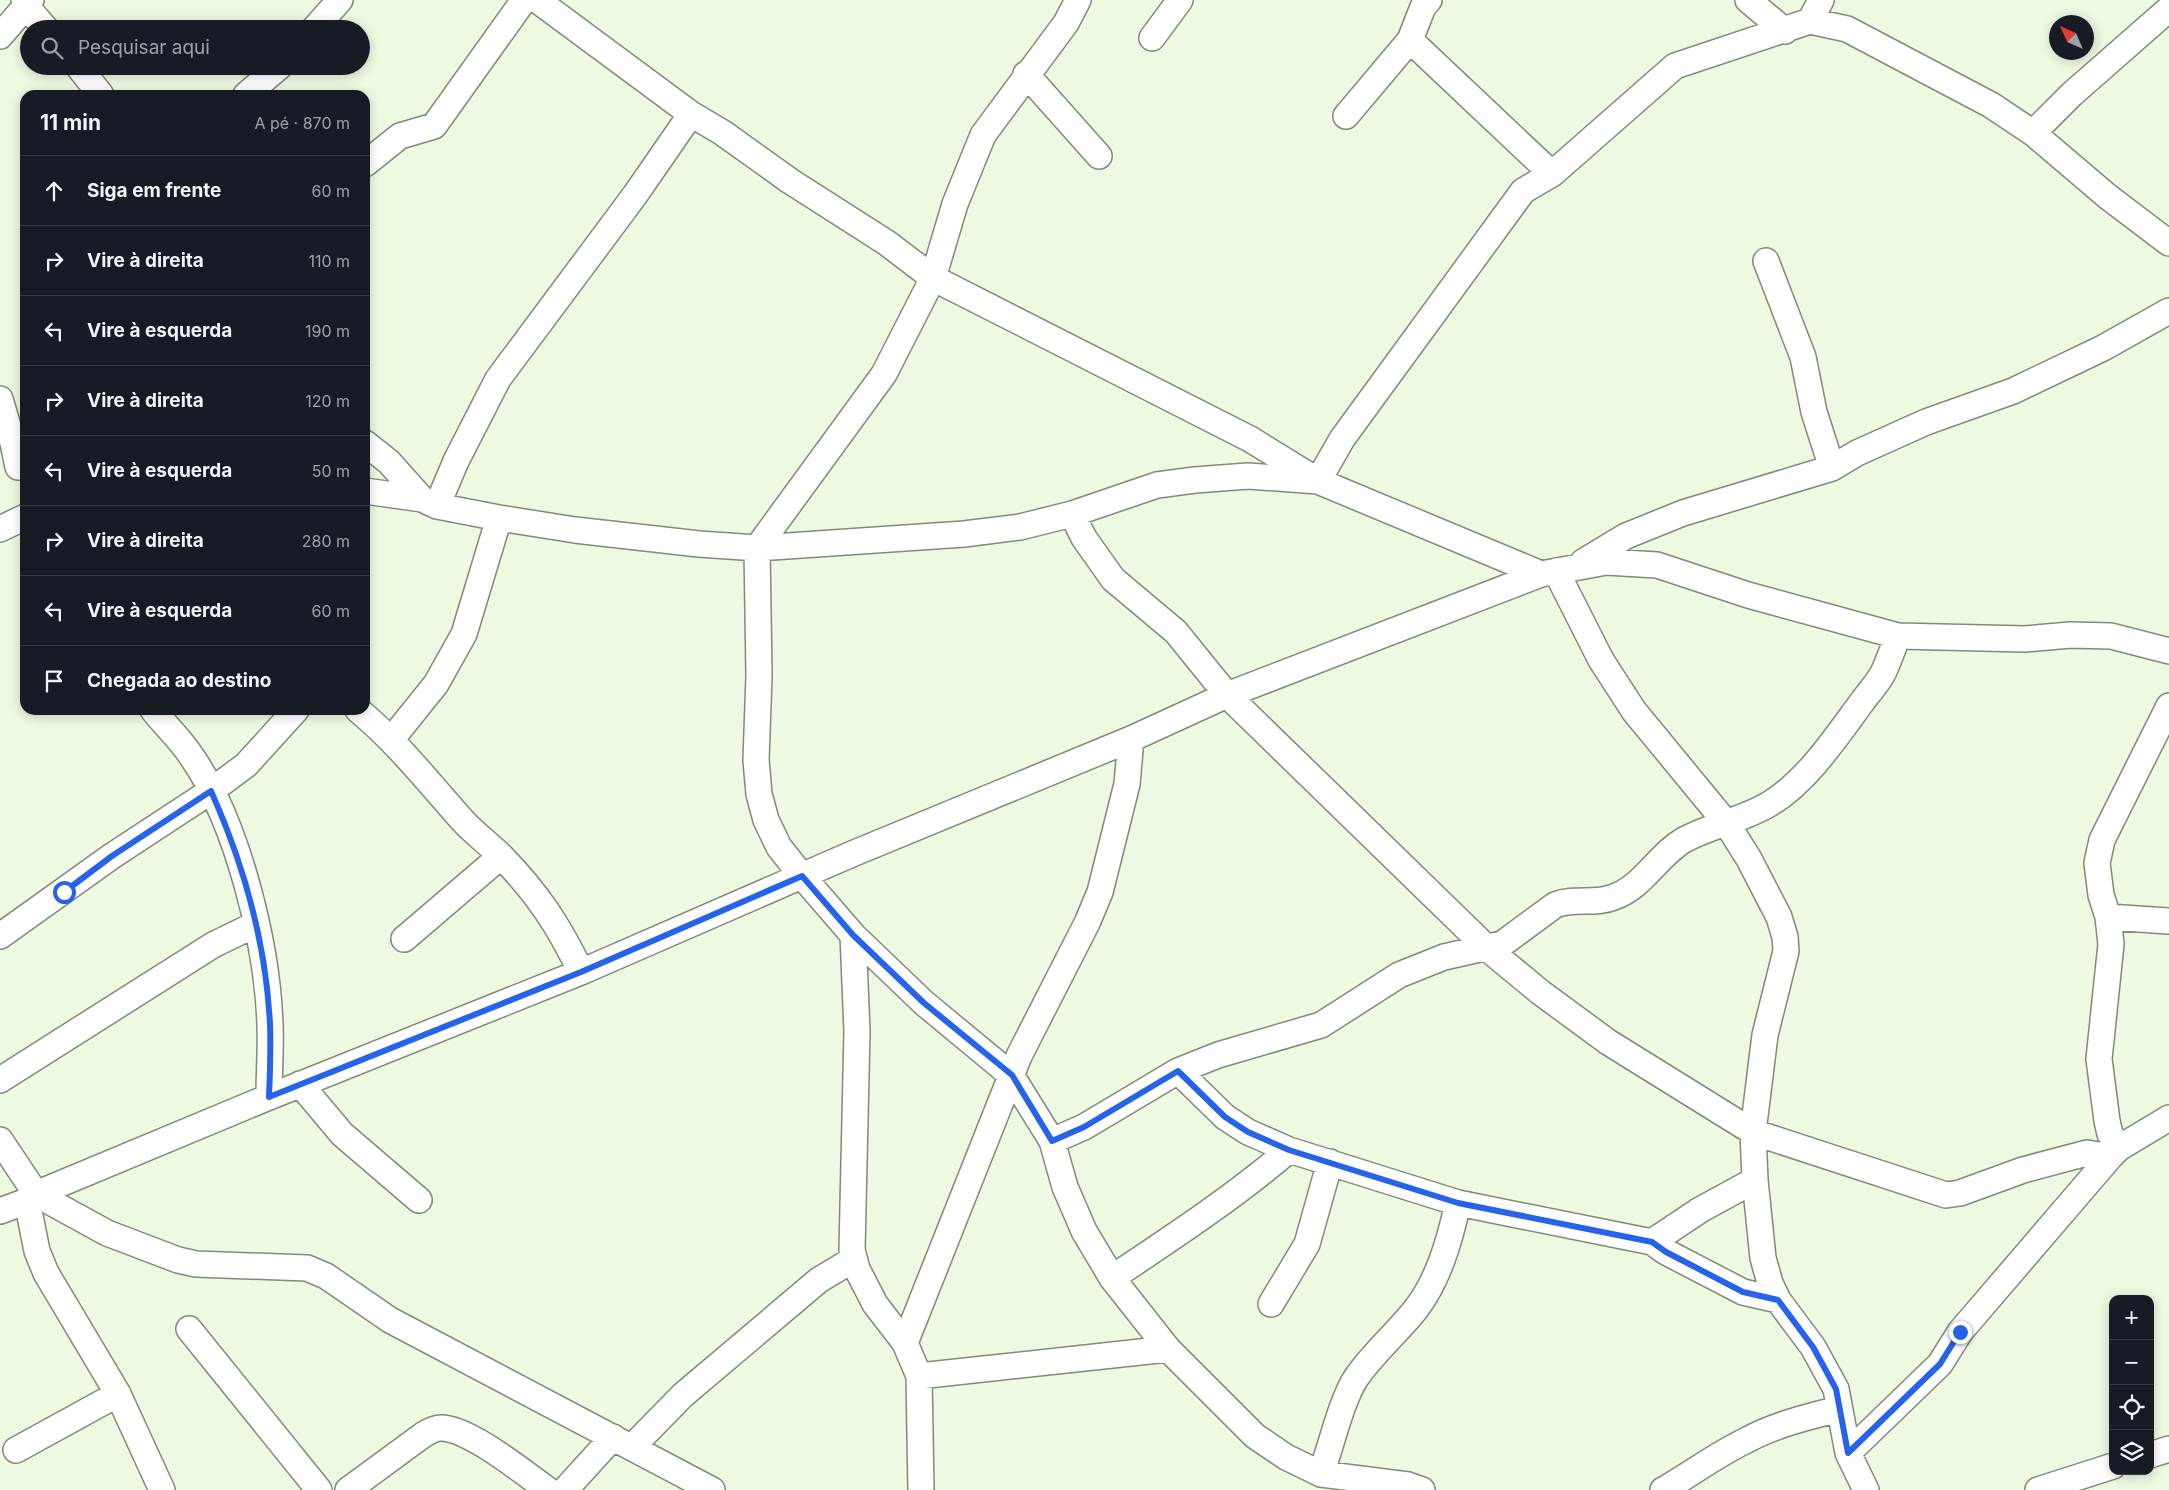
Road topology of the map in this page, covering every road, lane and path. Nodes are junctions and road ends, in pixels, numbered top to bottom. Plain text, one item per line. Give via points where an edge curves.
1 (340, 0) edge
2 (1078, 0) edge
3 (1180, 0) edge
4 (1429, 0) edge
5 (1748, 0) edge
6 (538, 1) edge
7 (27, 2) edge
8 (2169, 9) edge
9 (1816, 10) edge
10 (40, 20) edge
11 (322, 20) edge
12 (1785, 31) junction
13 (0, 36) edge
14 (1152, 38) dead end
15 (1410, 40) junction
16 (1026, 74) junction
17 (85, 75) edge
18 (269, 75) edge
19 (97, 90) edge
20 (252, 90) edge
21 (691, 114) junction
22 (1346, 116) dead end
23 (2033, 133) junction
24 (1099, 156) dead end
25 (370, 160) edge
26 (1552, 174) junction
27 (2169, 243) edge
28 (1766, 261) dead end
29 (933, 278) junction
30 (2169, 311) edge
31 (0, 399) edge
32 (370, 447) edge
33 (14, 467) edge
34 (1832, 468) junction
35 (1318, 481) junction
36 (370, 493) edge
37 (430, 502) junction
38 (1072, 514) junction
39 (499, 518) junction
40 (20, 519) edge
41 (0, 528) edge
42 (758, 548) junction
43 (1557, 571) junction
44 (1898, 636) junction
45 (2169, 651) edge
46 (1227, 695) junction
47 (2169, 706) edge
48 (157, 715) edge
49 (291, 715) edge
50 (364, 715) edge
51 (1131, 739) junction
52 (391, 740) junction
53 (211, 791) junction
54 (1727, 824) junction
55 (501, 856) junction
56 (802, 876) junction
57 (2108, 917) junction
58 (2169, 921) edge
59 (256, 924) junction
60 (853, 935) junction
61 (0, 936) edge
62 (404, 939) dead end
63 (1488, 949) junction
64 (581, 972) junction
65 (1178, 1071) junction
66 (1012, 1075) junction
67 (0, 1080) edge
68 (300, 1084) junction
69 (269, 1097) junction
70 (2169, 1118) edge
71 (1753, 1132) junction
72 (0, 1140) edge
73 (1052, 1141) junction
74 (1289, 1150) junction
75 (2115, 1153) junction
76 (1330, 1162) junction
77 (1754, 1180) junction
78 (32, 1197) junction
79 (419, 1200) dead end
80 (1458, 1203) junction
81 (0, 1212) edge
82 (1652, 1242) junction
83 (854, 1259) junction
84 (1112, 1278) junction
85 (1778, 1300) junction
86 (1271, 1304) dead end
87 (189, 1329) dead end
88 (905, 1343) junction
89 (1168, 1349) junction
90 (919, 1376) junction
91 (118, 1394) junction
92 (1839, 1409) junction
93 (622, 1442) junction
94 (2169, 1449) edge
95 (16, 1450) dead end
96 (1848, 1453) junction
97 (2154, 1454) edge
98 (2109, 1467) edge
99 (1321, 1474) junction
100 (162, 1490) edge
101 (318, 1490) edge
102 (348, 1490) edge
103 (548, 1490) edge
104 (565, 1490) edge
105 (712, 1490) edge
106 (920, 1490) edge
107 (1422, 1490) edge
108 (1663, 1490) edge
109 (1866, 1490) edge
110 (2038, 1490) edge

1 - 11 street
2 - 16 street via 1066,23
3 - 14 street
4 - 15 street
5 - 12 street
6 - 21 street
6 - 25 street via 434,126 400,136
7 - 10 street
7 - 13 street
8 - 23 street via 2072,94
9 - 12 street
9 - 23 street via 1991,105
12 - 26 street via 1675,66
15 - 22 street
15 - 26 street
16 - 24 street
16 - 29 street via 983,135 955,204
17 - 19 street
18 - 20 street
21 - 29 street via 887,243
21 - 37 street via 498,379 456,461
23 - 27 street
26 - 35 street via 1523,191 1342,439
28 - 34 street via 1803,358 1814,412
29 - 35 street via 1241,435
29 - 42 street via 884,374
30 - 34 street via 2103,348 2013,391 1926,422
31 - 33 street via 13,442
32 - 37 street
34 - 43 street via 1684,513 1626,536
35 - 38 street via 1248,476 1195,480 1157,486
35 - 43 street
36 - 37 street
37 - 39 street
38 - 42 street via 1020,527 964,534
38 - 46 street via 1113,580 1176,632
39 - 42 street via 650,539
39 - 52 street via 464,634 436,684
40 - 41 street
42 - 56 street via 756,760 759,794 766,820 780,847
43 - 44 street via 1606,562 1657,565 1748,595
43 - 46 street
43 - 54 street via 1600,660 1634,711
44 - 45 street via 2025,639 2112,636
44 - 54 street via 1883,673 1801,778 1771,803
46 - 51 street
46 - 63 street
47 - 57 street via 2102,840 2097,863
48 - 53 street via 192,756
49 - 53 street via 246,765
50 - 52 street
51 - 56 street
51 - 66 street via 1128,784 1100,892
52 - 55 street via 466,825
53 - 59 street via 233,840
53 - 61 street
54 - 63 street via 1684,840 1616,897 1602,901 1563,902 1535,918 1502,944
54 - 71 street via 1749,859 1786,937 1786,951 1765,1035
55 - 62 street
55 - 64 street via 552,917
56 - 60 street
56 - 64 street
57 - 58 street
57 - 75 street via 2111,944 2099,1059 2107,1122
59 - 67 street via 213,945
59 - 69 street via 270,1023
60 - 66 street via 924,1003
60 - 83 street via 857,1031
63 - 65 street via 1444,957 1399,975 1321,1025 1218,1055
63 - 71 street via 1608,1042
64 - 68 street
65 - 73 street via 1084,1127
65 - 74 street via 1225,1117 1248,1132
66 - 73 street
66 - 88 street
68 - 69 street
68 - 79 street via 342,1134
69 - 78 street
70 - 75 street
71 - 75 street via 1946,1195 2087,1153
71 - 77 street
72 - 78 street
73 - 84 street via 1065,1187 1084,1231
74 - 76 street
74 - 84 street via 1249,1185
75 - 96 street via 1960,1332 1940,1364
76 - 80 street
76 - 86 street via 1308,1244
77 - 82 street
77 - 85 street via 1763,1258
78 - 81 street
78 - 91 street via 37,1251 46,1274
78 - 93 street via 107,1233 178,1260 196,1264 307,1268 326,1276 390,1320
80 - 82 street
80 - 99 street via 1440,1264 1427,1291 1350,1388
82 - 85 street via 1743,1292
83 - 88 street via 876,1304
83 - 93 street via 819,1280
84 - 89 street
85 - 92 street via 1813,1347 1836,1389
87 - 101 street
88 - 90 street
89 - 90 street
89 - 99 street via 1255,1436 1286,1457
90 - 106 street
91 - 95 street
91 - 100 street
92 - 96 street
92 - 108 street via 1794,1420 1747,1439
93 - 104 street
93 - 105 street
94 - 97 street
96 - 109 street
98 - 110 street
99 - 107 street via 1408,1485
102 - 103 street via 422,1435 443,1428 480,1443

